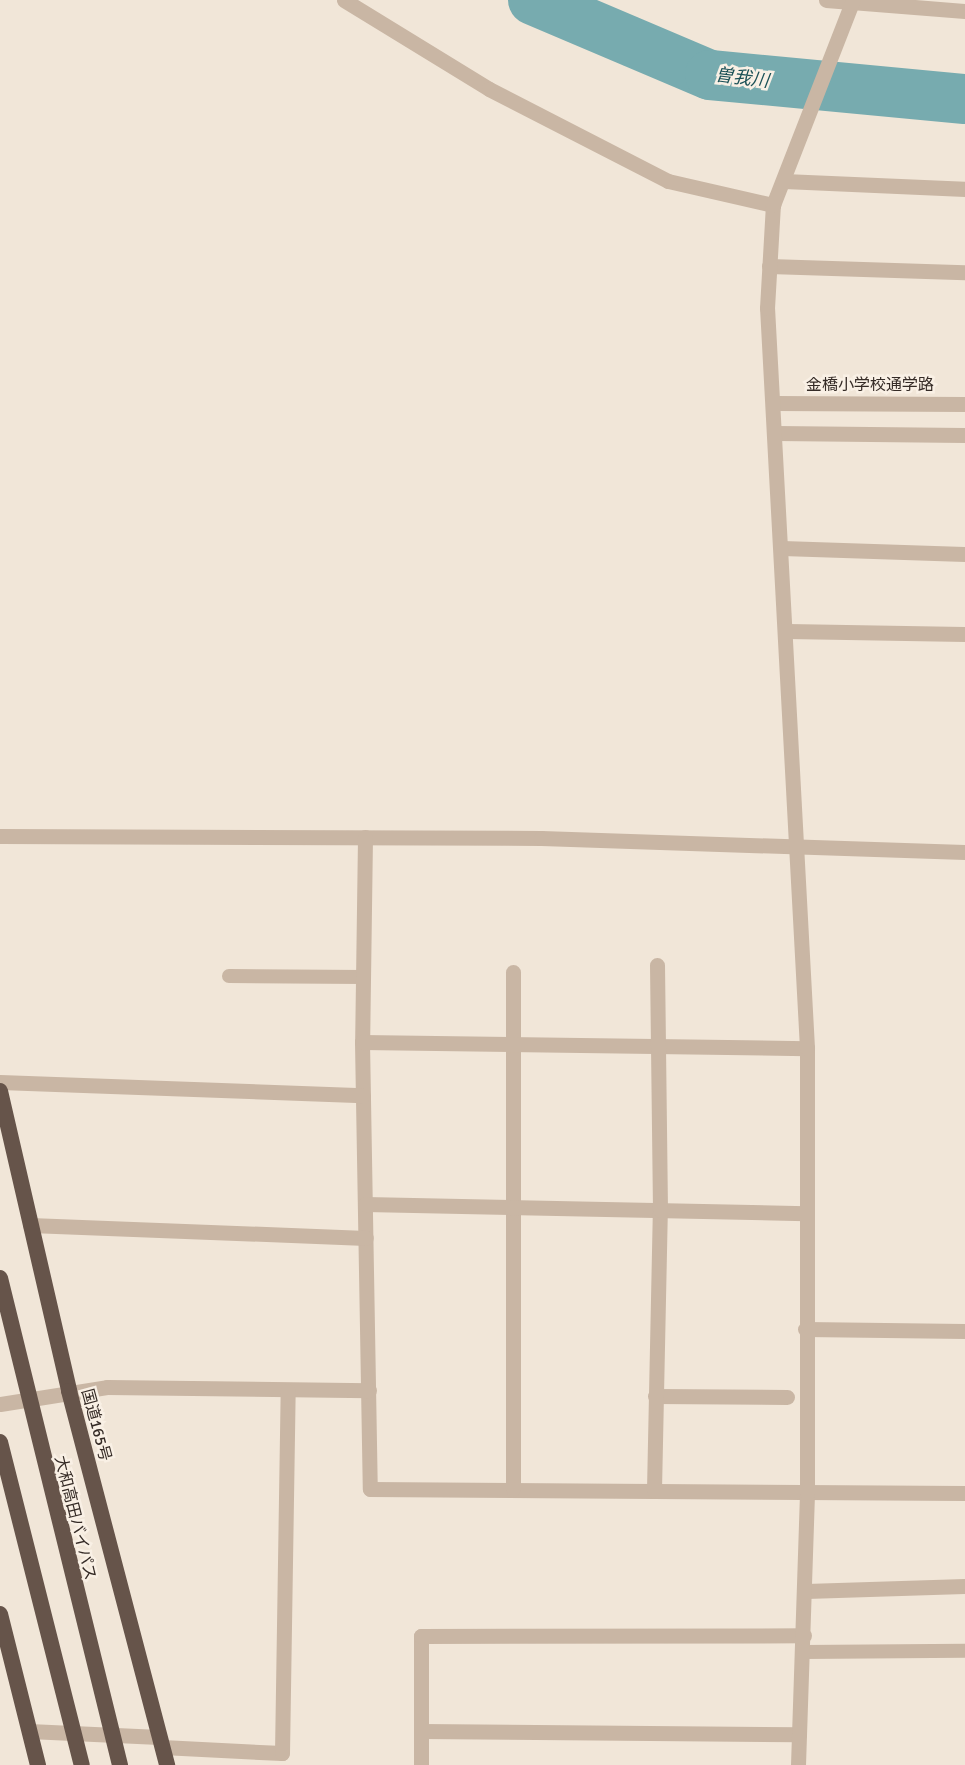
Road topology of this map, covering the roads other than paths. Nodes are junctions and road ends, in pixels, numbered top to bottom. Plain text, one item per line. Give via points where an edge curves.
1 (345, 0) edge
2 (826, 0) edge
3 (852, 2) edge
4 (965, 11) edge
5 (785, 177) junction
6 (965, 189) edge
7 (773, 205) junction
8 (769, 266) junction
9 (965, 272) edge
10 (775, 403) junction
11 (965, 404) edge
12 (776, 433) junction
13 (965, 435) edge
14 (782, 548) junction
15 (965, 554) edge
16 (787, 631) junction
17 (965, 634) edge
18 (0, 836) edge
19 (365, 837) junction
20 (798, 849) junction
21 (965, 852) edge
22 (657, 965) dead end
23 (513, 972) dead end
24 (229, 976) dead end
25 (363, 978) junction
26 (362, 1042) junction
27 (513, 1043) junction
28 (656, 1046) junction
29 (807, 1048) junction
30 (0, 1082) edge
31 (0, 1091) edge
32 (363, 1095) junction
33 (4, 1131) edge
34 (365, 1204) junction
35 (513, 1207) junction
36 (660, 1210) junction
37 (806, 1213) junction
38 (30, 1225) junction
39 (366, 1239) junction
40 (0, 1278) edge
41 (805, 1329) junction
42 (965, 1331) edge
43 (369, 1390) junction
44 (69, 1391) junction
45 (288, 1391) junction
46 (655, 1396) junction
47 (787, 1397) dead end
48 (0, 1404) edge
49 (0, 1442) edge
50 (513, 1489) junction
51 (654, 1490) junction
52 (807, 1493) junction
53 (965, 1493) edge
54 (965, 1586) edge
55 (806, 1591) junction
56 (0, 1614) edge
57 (804, 1635) junction
58 (965, 1651) edge
59 (803, 1653) junction
60 (29, 1731) junction
61 (421, 1731) junction
62 (799, 1734) junction
63 (160, 1742) junction
64 (38, 1765) edge
65 (82, 1765) edge
66 (120, 1765) edge
67 (166, 1765) edge
68 (421, 1765) edge
69 (798, 1765) edge

1 - 7 street via 489,89 668,181
2 - 3 street
3 - 4 street
3 - 5 street
5 - 6 street
5 - 7 street
7 - 8 street
8 - 9 street
8 - 10 street
10 - 11 street, 金橋小学校通学路
10 - 12 street
12 - 13 street
12 - 14 street
14 - 15 street
14 - 16 street
16 - 17 street
16 - 20 street
18 - 19 street
19 - 20 street via 541,838
19 - 25 street
20 - 21 street
20 - 29 street
22 - 28 street
23 - 27 street
24 - 25 lane
25 - 26 street
26 - 27 street
26 - 32 street
27 - 28 street
27 - 35 street
28 - 29 street
28 - 36 street
29 - 37 street
30 - 32 street
31 - 33 highway, 国道165号
32 - 34 street
33 - 38 highway, 国道165号
34 - 35 street
34 - 39 street
35 - 36 street
35 - 50 street
36 - 37 street
36 - 46 street
37 - 41 street
38 - 39 street
38 - 44 highway, 国道165号
39 - 43 street
40 - 66 highway, 大和高田バイパス, bridge
41 - 42 street
41 - 52 street
43 - 45 street
43 - 50 street via 370,1489
44 - 45 street via 107,1387
44 - 48 street
44 - 63 highway, 国道165号
45 - 63 street via 282,1753
46 - 47 street
46 - 51 street
49 - 65 highway, bridge
50 - 51 street
51 - 52 street
52 - 53 street
52 - 55 street
54 - 55 street
55 - 57 street
56 - 60 highway
57 - 59 street
57 - 61 street via 421,1636
58 - 59 lane
59 - 62 street
60 - 63 street
60 - 64 highway
61 - 62 street
61 - 68 street
62 - 69 street
63 - 67 highway, 国道165号

